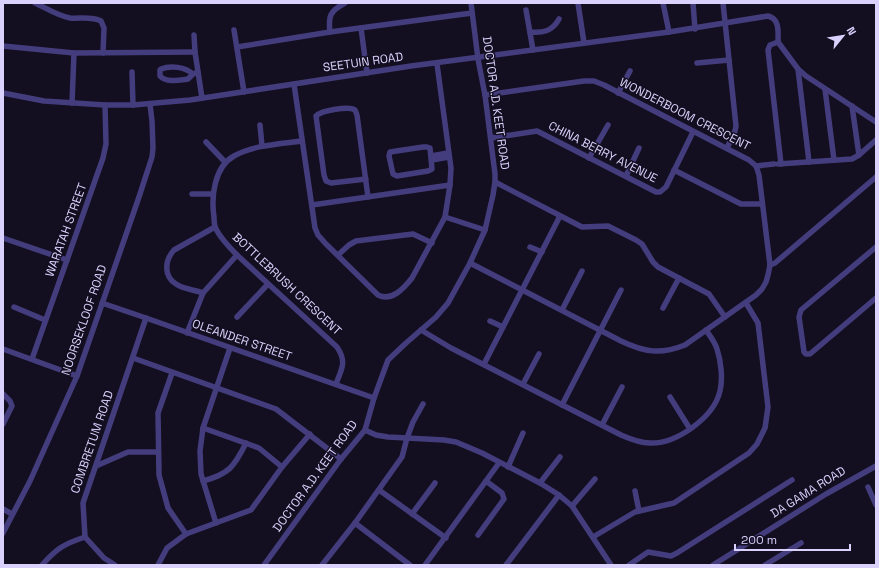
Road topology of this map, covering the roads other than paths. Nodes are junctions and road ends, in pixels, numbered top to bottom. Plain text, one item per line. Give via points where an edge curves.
1 (35, 3) edge
2 (345, 3) edge
3 (471, 3) edge
4 (578, 3) edge
5 (664, 3) edge
6 (693, 3) edge
7 (723, 3) edge
8 (526, 10) dead end
9 (472, 12) junction
10 (558, 22) dead end
11 (725, 24) junction
12 (361, 28) junction
13 (695, 29) junction
14 (234, 30) dead end
15 (330, 32) junction
16 (530, 32) junction
17 (669, 32) junction
18 (194, 35) dead end
19 (778, 42) junction
20 (584, 43) junction
21 (3, 46) edge
22 (237, 47) junction
23 (533, 50) junction
24 (195, 52) junction
25 (74, 53) junction
26 (103, 53) junction
27 (478, 58) junction
28 (729, 60) junction
29 (696, 63) dead end
30 (437, 64) junction
31 (798, 69) junction
32 (630, 71) dead end
33 (132, 72) dead end
34 (196, 73) junction
35 (366, 73) junction
36 (294, 84) junction
37 (825, 89) junction
38 (244, 92) junction
39 (3, 93) edge
40 (618, 93) junction
41 (485, 96) junction
42 (202, 98) junction
43 (72, 103) junction
44 (150, 104) junction
45 (133, 105) junction
46 (105, 106) junction
47 (852, 106) junction
48 (876, 122) edge
49 (260, 125) dead end
50 (608, 125) dead end
51 (693, 132) junction
52 (491, 138) junction
53 (876, 140) edge
54 (302, 141) junction
55 (206, 142) dead end
56 (262, 146) junction
57 (639, 148) dead end
58 (727, 148) junction
59 (449, 155) junction
60 (859, 155) junction
61 (431, 158) junction
62 (589, 158) junction
63 (834, 160) junction
64 (225, 162) junction
65 (809, 162) junction
66 (778, 164) junction
67 (756, 166) junction
68 (674, 170) junction
69 (626, 176) junction
70 (876, 177) edge
71 (366, 179) junction
72 (495, 182) junction
73 (450, 185) junction
74 (192, 194) dead end
75 (212, 194) junction
76 (368, 197) junction
77 (762, 204) junction
78 (312, 205) junction
79 (560, 216) junction
80 (445, 217) junction
81 (215, 227) junction
82 (485, 230) junction
83 (3, 238) edge
84 (432, 243) junction
85 (530, 246) dead end
86 (876, 247) edge
87 (542, 252) junction
88 (237, 255) junction
89 (338, 255) junction
90 (67, 260) junction
91 (470, 262) junction
92 (770, 264) junction
93 (582, 271) dead end
94 (679, 278) junction
95 (268, 284) junction
96 (523, 290) junction
97 (621, 290) dead end
98 (204, 293) junction
99 (876, 298) edge
100 (102, 303) junction
101 (746, 303) junction
102 (14, 307) dead end
103 (662, 308) dead end
104 (562, 310) junction
105 (237, 317) dead end
106 (146, 318) junction
107 (725, 318) junction
108 (45, 320) junction
109 (490, 321) dead end
110 (503, 327) junction
111 (421, 330) junction
112 (706, 330) junction
113 (601, 331) junction
114 (187, 333) junction
115 (230, 348) junction
116 (3, 349) edge
117 (539, 354) dead end
118 (133, 358) junction
119 (32, 359) junction
120 (484, 364) junction
121 (172, 373) junction
122 (77, 376) junction
123 (336, 384) junction
124 (523, 384) junction
125 (622, 387) dead end
126 (218, 388) junction
127 (3, 394) edge
128 (670, 397) dead end
129 (374, 398) junction
130 (423, 404) dead end
131 (562, 405) junction
132 (3, 424) edge
133 (602, 425) junction
134 (203, 428) junction
135 (690, 429) junction
136 (365, 430) junction
137 (523, 433) dead end
138 (310, 434) junction
139 (407, 438) junction
140 (246, 443) junction
141 (158, 452) junction
142 (560, 457) dead end
143 (341, 459) junction
144 (499, 463) junction
145 (96, 466) junction
146 (876, 466) edge
147 (282, 467) junction
148 (508, 467) junction
149 (595, 479) dead end
150 (792, 480) dead end
151 (203, 481) junction
152 (486, 481) junction
153 (435, 483) dead end
154 (540, 483) junction
155 (868, 487) dead end
156 (379, 490) junction
157 (635, 490) dead end
158 (559, 495) junction
159 (876, 505) edge
160 (572, 506) junction
161 (3, 509) edge
162 (639, 511) junction
163 (12, 514) junction
164 (412, 514) junction
165 (216, 523) junction
166 (355, 523) junction
167 (3, 533) edge
168 (186, 534) junction
169 (478, 535) dead end
170 (593, 536) junction
171 (85, 537) junction
172 (446, 538) junction
173 (801, 543) dead end
174 (768, 564) edge
175 (42, 565) edge
176 (115, 565) edge
177 (158, 565) edge
178 (264, 565) edge
179 (322, 565) edge
180 (410, 565) edge
181 (425, 565) edge
182 (506, 565) edge
183 (611, 565) edge
184 (629, 565) edge
185 (713, 565) edge

1 - 26 street via 69,18 94,18 101,21 104,28
2 - 15 street via 332,12 329,19
3 - 9 street, DOCTOR A.D. KEET ROAD
4 - 20 street
5 - 17 street
6 - 13 street
7 - 11 street
8 - 16 street
9 - 12 street
9 - 27 street, DOCTOR A.D. KEET ROAD
10 - 16 street via 543,33
11 - 13 street, SEETUIN ROAD
11 - 19 street, SEETUIN ROAD via 772,17 777,23
11 - 28 street
12 - 15 street
12 - 35 street
13 - 17 street, SEETUIN ROAD
14 - 22 street
15 - 22 street
16 - 23 street
17 - 20 street, SEETUIN ROAD
18 - 24 street
19 - 31 street
19 - 66 street via 770,45 768,50
20 - 23 street, SEETUIN ROAD
21 - 25 street
22 - 38 street
23 - 27 street, SEETUIN ROAD
24 - 26 street
24 - 34 street
25 - 26 street
25 - 43 street
27 - 30 street, SEETUIN ROAD
27 - 41 street, DOCTOR A.D. KEET ROAD
28 - 29 street
28 - 58 street via 736,126
30 - 35 street, SEETUIN ROAD
30 - 59 street
31 - 37 street
31 - 65 street
32 - 40 street
33 - 45 street
34 - 34 street via 185,68 166,67 161,69 160,74 161,78 166,80 187,79
34 - 42 street
35 - 36 street, SEETUIN ROAD
36 - 38 street, SEETUIN ROAD
36 - 54 street
37 - 47 street
37 - 63 street
38 - 42 street, SEETUIN ROAD
39 - 43 street, SEETUIN ROAD via 44,101
40 - 41 street, WONDERBOOM CRESCENT via 600,83 589,81
40 - 51 street, WONDERBOOM CRESCENT
41 - 52 street, DOCTOR A.D. KEET ROAD
42 - 44 street, SEETUIN ROAD
43 - 46 street, SEETUIN ROAD
44 - 45 street, SEETUIN ROAD
44 - 100 street, NOORSEKLOOF ROAD via 152,157
45 - 46 street, SEETUIN ROAD
46 - 90 street, WARATAH STREET via 106,144 103,158
47 - 48 street
47 - 60 street
49 - 56 street
50 - 62 street
51 - 58 street, WONDERBOOM CRESCENT
51 - 68 street, CHINA BERRY AVENUE
52 - 62 street, CHINA BERRY AVENUE via 537,131
52 - 72 street, DOCTOR A.D. KEET ROAD
53 - 60 street
54 - 56 street
54 - 78 street
55 - 64 street
56 - 64 street
57 - 69 street
58 - 67 street, WONDERBOOM CRESCENT
59 - 61 street
59 - 73 street
60 - 63 street via 848,160
61 - 61 street via 430,148 426,146 392,151 389,156 392,172 397,176 430,170 433,168
62 - 69 street, CHINA BERRY AVENUE
63 - 65 street
64 - 75 street, BOTTLEBRUSH CRESCENT
65 - 66 street
66 - 67 street
67 - 77 street, WONDERBOOM CRESCENT
68 - 69 street, CHINA BERRY AVENUE via 666,187 659,192
68 - 77 street via 741,204
70 - 92 street
71 - 71 street via 355,110 351,108 318,114 316,116 325,180 331,183
71 - 76 street
72 - 79 street
72 - 82 street, DOCTOR A.D. KEET ROAD
73 - 76 street
73 - 80 street
74 - 75 street
75 - 81 street, BOTTLEBRUSH CRESCENT
76 - 78 street
77 - 92 street, WONDERBOOM CRESCENT
78 - 89 street via 317,232
79 - 87 street
79 - 94 street via 582,227 608,226 636,240 642,244 655,265
80 - 82 street
80 - 84 street
81 - 88 street, BOTTLEBRUSH CRESCENT
81 - 98 street via 174,250 166,266 167,273 174,283
82 - 91 street, DOCTOR A.D. KEET ROAD
83 - 90 street
84 - 89 street via 407,234 356,241
84 - 89 street via 406,286 388,297 378,295
85 - 87 street
86 - 99 street via 801,310 799,317 802,346 806,354 811,353
87 - 96 street
88 - 95 street, BOTTLEBRUSH CRESCENT
88 - 98 street
90 - 108 street, WARATAH STREET
91 - 96 street, WONDERBOOM CRESCENT
91 - 111 street, DOCTOR A.D. KEET ROAD via 448,303
92 - 101 street, WONDERBOOM CRESCENT via 764,286
93 - 104 street
94 - 103 street
94 - 107 street via 712,296
95 - 105 street
95 - 123 street, BOTTLEBRUSH CRESCENT via 342,354 344,366
96 - 104 street, WONDERBOOM CRESCENT
96 - 110 street
97 - 113 street
98 - 114 street
100 - 106 street, OLEANDER STREET
100 - 122 street, NOORSEKLOOF ROAD
101 - 107 street, WONDERBOOM CRESCENT
101 - 162 street via 758,323 765,385 768,415 760,439 749,453 681,499 669,505
102 - 108 street
104 - 113 street, WONDERBOOM CRESCENT
106 - 114 street, OLEANDER STREET
106 - 118 street, COMBRETUM ROAD
107 - 112 street, WONDERBOOM CRESCENT
108 - 119 street, WARATAH STREET
109 - 110 street
110 - 120 street
111 - 120 street
111 - 129 street, DOCTOR A.D. KEET ROAD via 388,360
112 - 113 street, WONDERBOOM CRESCENT via 685,345 657,352 632,347
112 - 135 street via 718,350 722,382 717,400 707,416
113 - 131 street
114 - 115 street, OLEANDER STREET
115 - 123 street, OLEANDER STREET
115 - 126 street
116 - 119 street
117 - 124 street
118 - 121 street
118 - 145 street, COMBRETUM ROAD
119 - 122 street
120 - 124 street
121 - 126 street
121 - 141 street via 158,413
122 - 163 street, NOORSEKLOOF ROAD via 30,481
123 - 129 street, OLEANDER STREET
124 - 131 street
125 - 133 street
126 - 134 street
126 - 138 street via 276,409
127 - 132 street via 10,401 11,409
128 - 135 street
129 - 136 street, DOCTOR A.D. KEET ROAD
130 - 139 street
131 - 133 street
133 - 135 street via 628,438 651,443 673,438
134 - 140 street
134 - 151 street via 200,451
136 - 139 street
136 - 143 street, DOCTOR A.D. KEET ROAD
137 - 148 street
138 - 143 street
138 - 147 street
139 - 144 street via 456,442
139 - 156 street via 402,456
140 - 147 street via 259,448
140 - 151 street via 241,455 226,472
141 - 145 street via 128,452
141 - 168 street via 158,474 164,498
142 - 154 street
143 - 178 street, DOCTOR A.D. KEET ROAD
144 - 148 street
144 - 152 street
145 - 171 street, COMBRETUM ROAD via 83,502
146 - 185 street, DA GAMA ROAD via 826,494
147 - 165 street via 252,510
148 - 154 street
149 - 160 street
150 - 184 street via 677,553 671,556 648,552
151 - 165 street
152 - 169 street via 502,493 504,499
152 - 172 street
153 - 164 street
154 - 158 street
155 - 159 street
156 - 164 street
156 - 166 street
157 - 162 street
158 - 160 street
158 - 182 street
160 - 170 street
161 - 163 street
162 - 170 street
163 - 167 street, NOORSEKLOOF ROAD
164 - 172 street
165 - 168 street
166 - 179 street
166 - 180 street
168 - 177 street via 167,548
170 - 183 street
171 - 175 street via 60,546
171 - 176 street via 104,558
172 - 181 street
173 - 174 street

